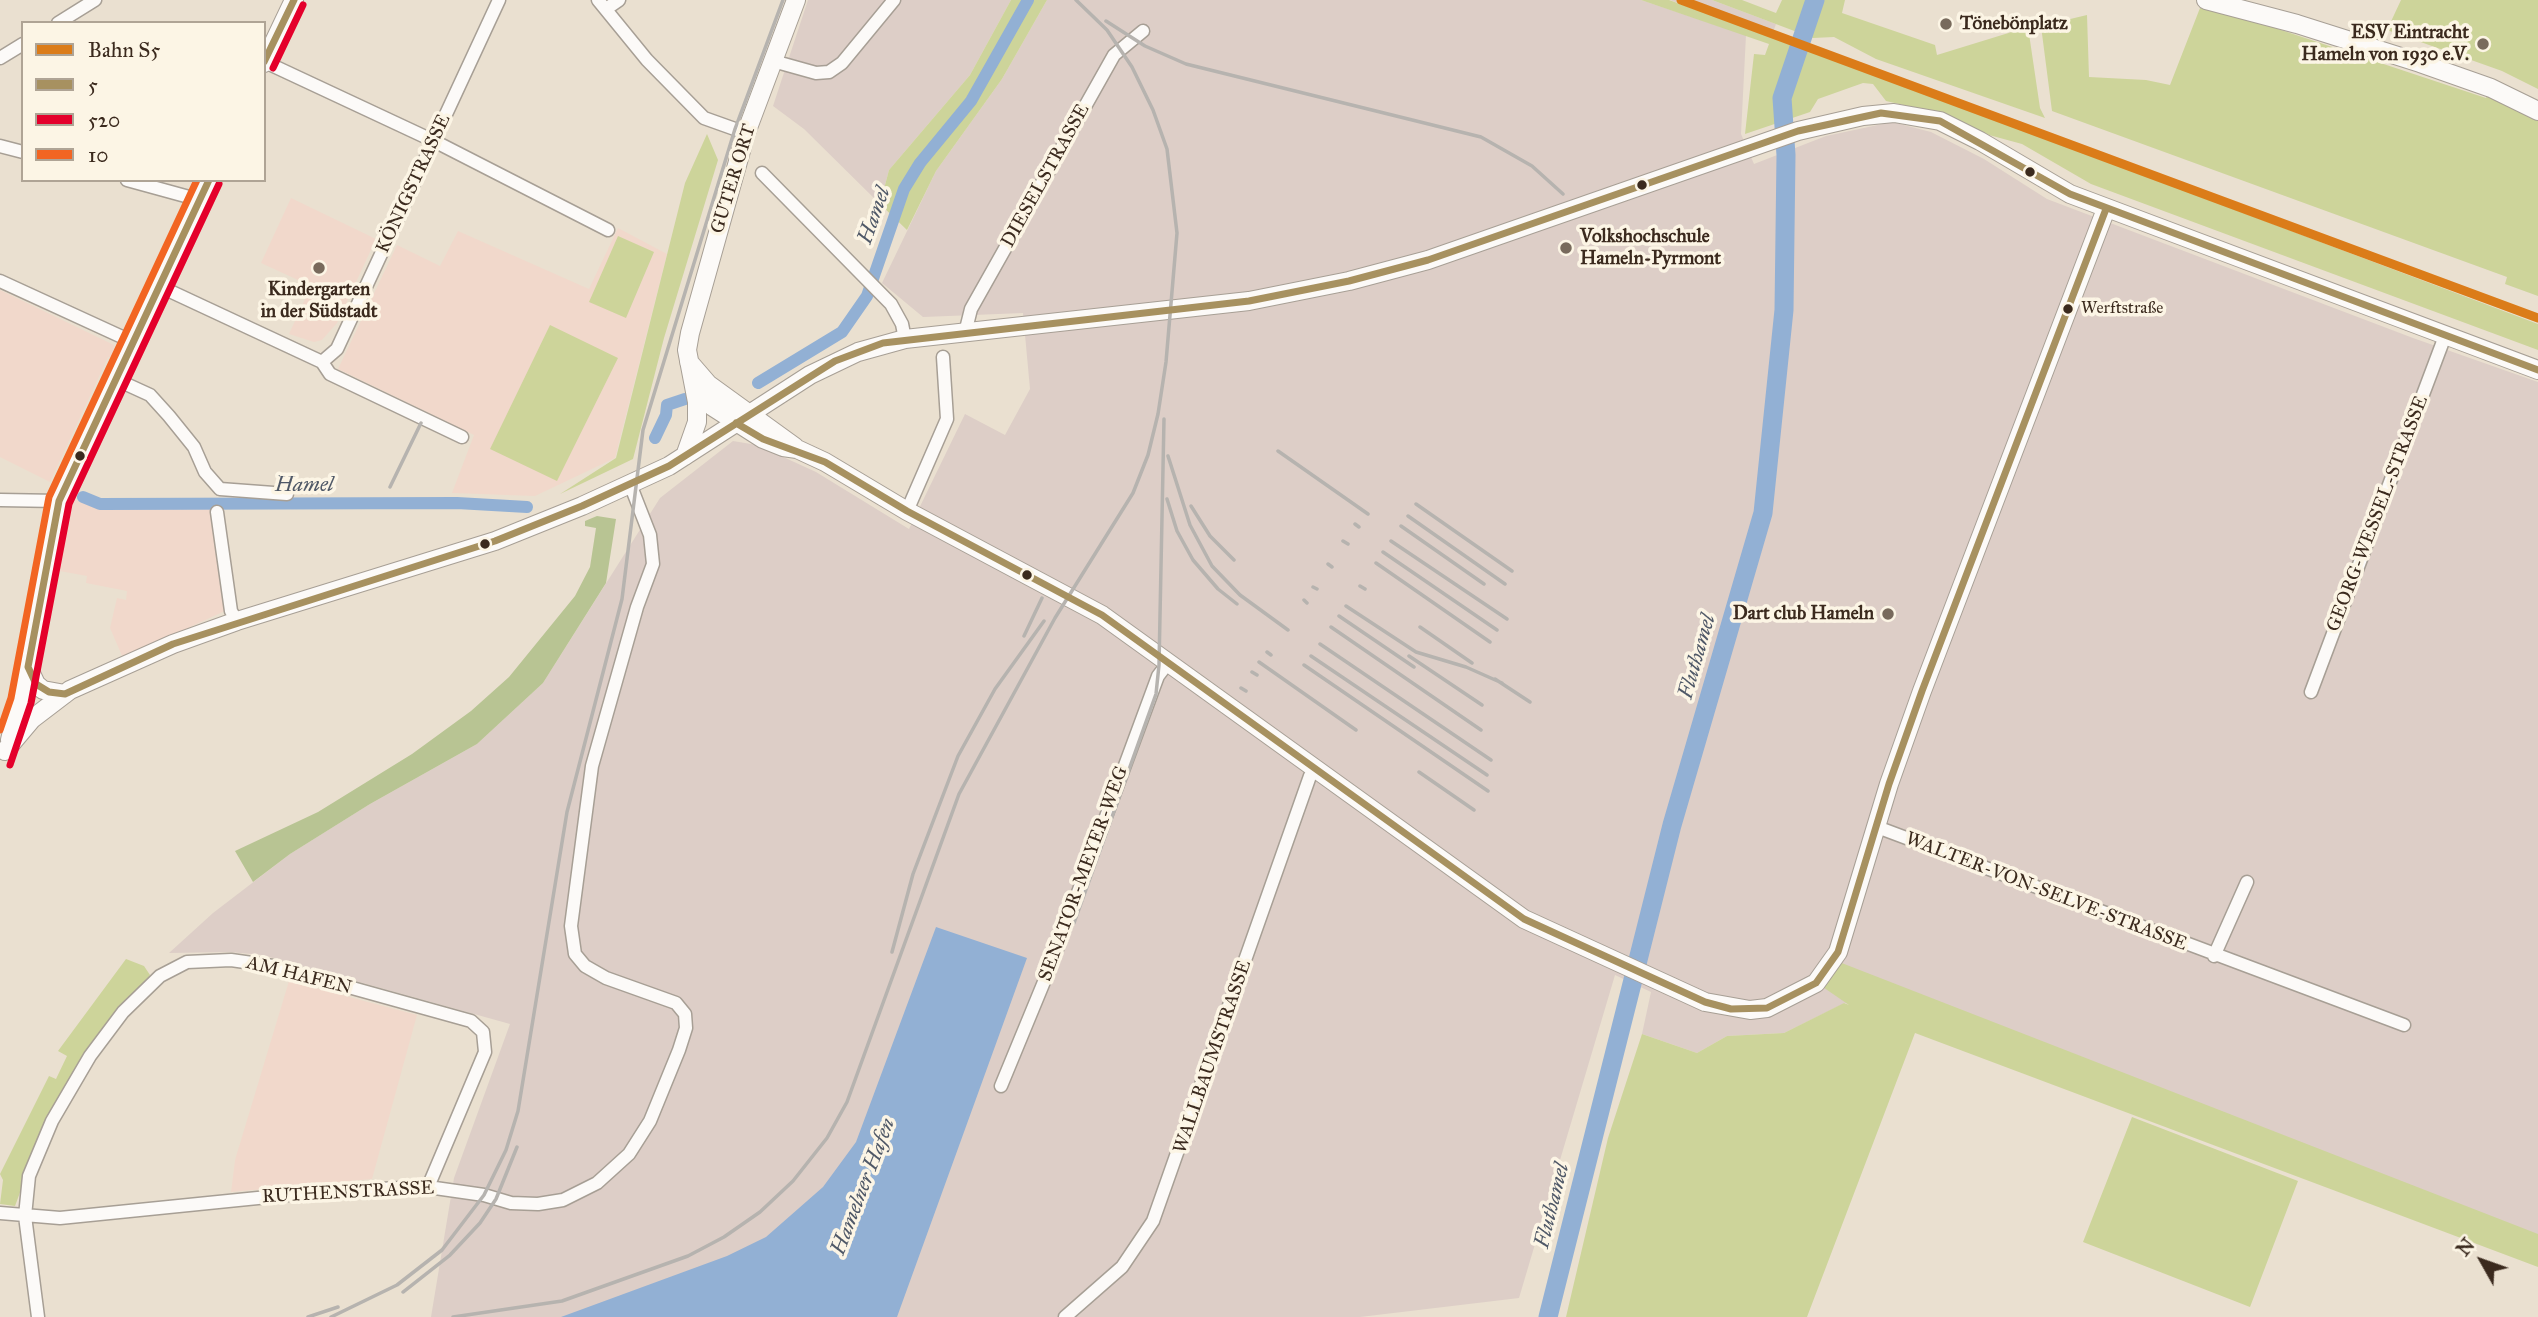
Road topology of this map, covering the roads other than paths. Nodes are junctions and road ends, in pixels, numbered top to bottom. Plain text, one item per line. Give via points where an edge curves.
1 (95, 0) edge
2 (294, 0) edge
3 (499, 0) edge
4 (620, 0) edge
5 (796, 0) edge
6 (894, 0) edge
7 (2206, 0) edge
8 (602, 4) edge
9 (61, 21) edge
10 (1143, 31) dead end
11 (21, 45) edge
12 (0, 58) edge
13 (266, 61) edge
14 (773, 61) junction
15 (266, 63) edge
16 (2538, 111) edge
17 (746, 133) junction
18 (434, 141) junction
19 (0, 146) edge
20 (21, 151) edge
21 (762, 173) dead end
22 (134, 182) edge
23 (208, 182) edge
24 (200, 200) junction
25 (2106, 209) junction
26 (608, 230) dead end
27 (0, 281) edge
28 (159, 286) junction
29 (965, 333) junction
30 (2445, 336) junction
31 (905, 339) junction
32 (133, 342) junction
33 (943, 357) dead end
34 (322, 362) junction
35 (689, 362) junction
36 (2538, 370) edge
37 (115, 379) junction
38 (694, 387) junction
39 (743, 418) junction
40 (463, 437) dead end
41 (684, 456) junction
42 (630, 484) junction
43 (287, 494) dead end
44 (0, 500) edge
45 (59, 501) junction
46 (907, 511) junction
47 (217, 512) dead end
48 (237, 621) junction
49 (1168, 663) junction
50 (28, 667) junction
51 (2311, 692) dead end
52 (65, 694) junction
53 (3, 757) edge
54 (1316, 768) junction
55 (1877, 827) junction
56 (2247, 881) dead end
57 (2214, 956) junction
58 (2404, 1025) dead end
59 (1001, 1086) dead end
60 (428, 1187) junction
61 (0, 1213) edge
62 (25, 1216) junction
63 (38, 1317) edge
64 (1065, 1317) edge

1 - 9 street
2 - 13 main road
3 - 18 street, KÖNIGSTRASSE
4 - 8 street
5 - 14 main road, GUTER ORT
6 - 14 street via 842,63 829,72
7 - 16 main road via 2372,48 2491,88
8 - 17 street via 647,60 710,121
10 - 29 street, DIESELSTRASSE via 1114,55 971,310
11 - 12 street
14 - 17 main road, GUTER ORT
15 - 18 street
17 - 35 main road, GUTER ORT via 690,333
18 - 26 street
18 - 34 street, KÖNIGSTRASSE via 337,349
19 - 20 street
21 - 31 street via 882,294 902,324
22 - 24 street
23 - 24 main road
24 - 28 main road
25 - 29 main road via 2039,178 1940,121 1881,113 1798,131 1428,260 1349,281 1258,299
25 - 30 main road
25 - 55 main road via 1922,691
27 - 32 street
28 - 32 main road
28 - 34 street
29 - 31 main road
30 - 36 main road
30 - 51 street, GEORG-WESSEL-STRASSE
31 - 39 main road via 835,361
32 - 37 main road
33 - 46 street via 947,419
34 - 40 street via 330,374
35 - 38 main road, GUTER ORT
35 - 39 main road
37 - 43 street via 149,395 194,447 205,472 220,489
37 - 45 main road
38 - 39 main road via 713,407
38 - 41 main road, GUTER ORT via 696,422
39 - 41 main road
39 - 46 main road via 763,439 797,449 854,477
41 - 42 main road
42 - 48 main road via 495,541
42 - 60 street, RUTHENSTRASSE via 650,535 653,564 592,766 571,939 585,966 676,1003 685,1014 686,1028 650,1121 629,1154 597,1183 563,1200 538,1204
44 - 45 street
45 - 50 main road
46 - 49 main road via 1102,615
47 - 48 street via 231,611
48 - 52 main road via 173,644
49 - 54 main road
49 - 59 street, SENATOR-MEYER-WEG via 1158,676 1053,960
50 - 52 main road via 43,690
50 - 53 main road
52 - 53 main road via 32,719
54 - 55 main road via 1524,919 1705,1002 1750,1010 1767,1008 1816,983 1838,952
54 - 64 street, WALLBAUMSTRASSE via 1153,1221 1122,1267
55 - 57 street, WALTER-VON-SELVE-STRASSE
56 - 57 street
57 - 58 street, WALTER-VON-SELVE-STRASSE
60 - 62 street, RUTHENSTRASSE via 314,1192 60,1218
60 - 62 street, AM HAFEN via 485,1052 483,1032 471,1021 273,966 231,960 187,962 150,985 90,1056 52,1121 29,1176
61 - 62 street, RUTHENSTRASSE
62 - 63 street, AM HAFEN

